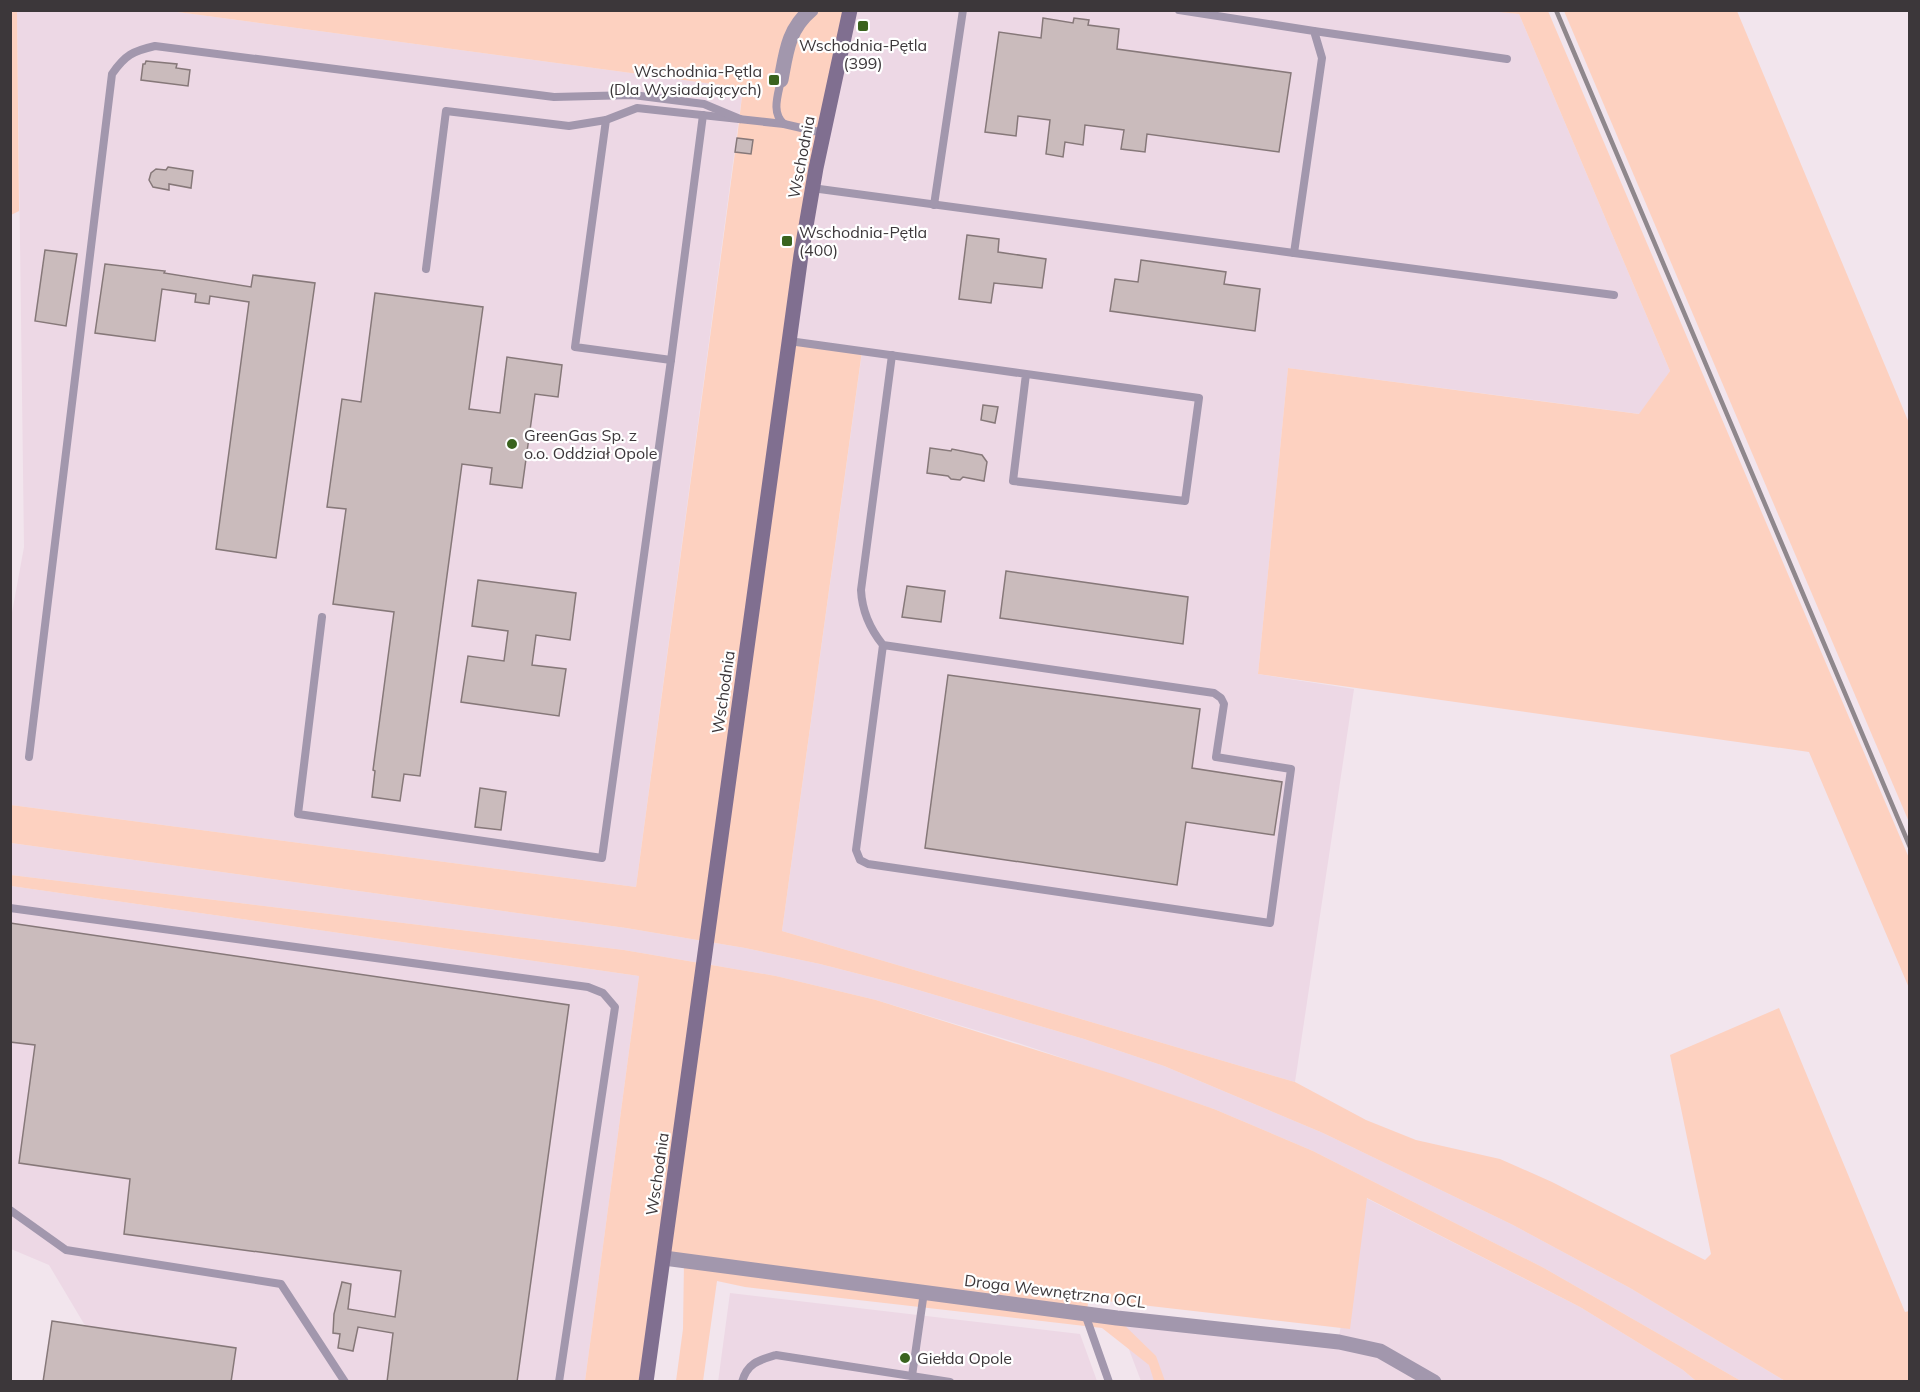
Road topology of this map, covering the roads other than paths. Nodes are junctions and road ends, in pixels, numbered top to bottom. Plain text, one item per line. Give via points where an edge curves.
1 (811, 10) edge
2 (850, 10) edge
3 (963, 10) edge
4 (1179, 10) edge
5 (1314, 31) junction
6 (1506, 59) dead end
7 (781, 80) joint
8 (703, 115) junction
9 (740, 119) junction
10 (606, 120) junction
11 (784, 124) junction
12 (823, 132) junction
13 (812, 188) junction
14 (934, 205) junction
15 (1294, 253) junction
16 (426, 269) dead end
17 (1614, 295) dead end
18 (789, 341) junction
19 (892, 356) junction
20 (671, 360) junction
21 (1026, 374) junction
22 (322, 617) dead end
23 (883, 645) junction
24 (29, 757) dead end
25 (10, 908) edge
26 (10, 1210) edge
27 (664, 1258) junction
28 (924, 1292) junction
29 (1085, 1314) junction
30 (912, 1376) junction
31 (345, 1382) edge
32 (559, 1382) edge
33 (646, 1382) edge
34 (742, 1382) edge
35 (950, 1382) edge
36 (1109, 1382) edge
37 (1434, 1382) edge

1 - 7 street via 789,38
2 - 12 street, Wschodnia
3 - 14 lane
4 - 5 lane
5 - 6 lane
5 - 15 lane via 1322,58
7 - 11 lane via 776,112
8 - 9 lane
8 - 10 lane via 636,108
8 - 20 lane
9 - 11 lane
9 - 24 lane via 704,104 633,95 554,97 155,46 122,59 112,74
10 - 16 lane via 569,126 446,111
10 - 20 lane via 575,347
11 - 12 lane
12 - 13 street, Wschodnia
13 - 14 lane
13 - 18 street, Wschodnia
14 - 15 lane
15 - 17 lane
18 - 19 lane
18 - 27 street, Wschodnia
19 - 21 lane
19 - 23 lane via 861,590 866,616
20 - 22 lane via 602,858 298,814
21 - 21 lane via 1199,398 1185,501 1013,481
23 - 23 lane via 856,849 860,860 1270,923 1291,769 1216,757 1224,704 1221,698 1214,693
25 - 32 lane via 588,987 603,993 615,1007
26 - 31 lane via 66,1250 281,1284
27 - 28 street, Droga Wewnętrzna OCL
27 - 33 street, Wschodnia
28 - 29 street, Droga Wewnętrzna OCL
28 - 30 lane
29 - 36 lane
29 - 37 street, Droga Wewnętrzna OCL via 1339,1342 1380,1351
30 - 34 lane via 776,1355 755,1361
30 - 35 lane

